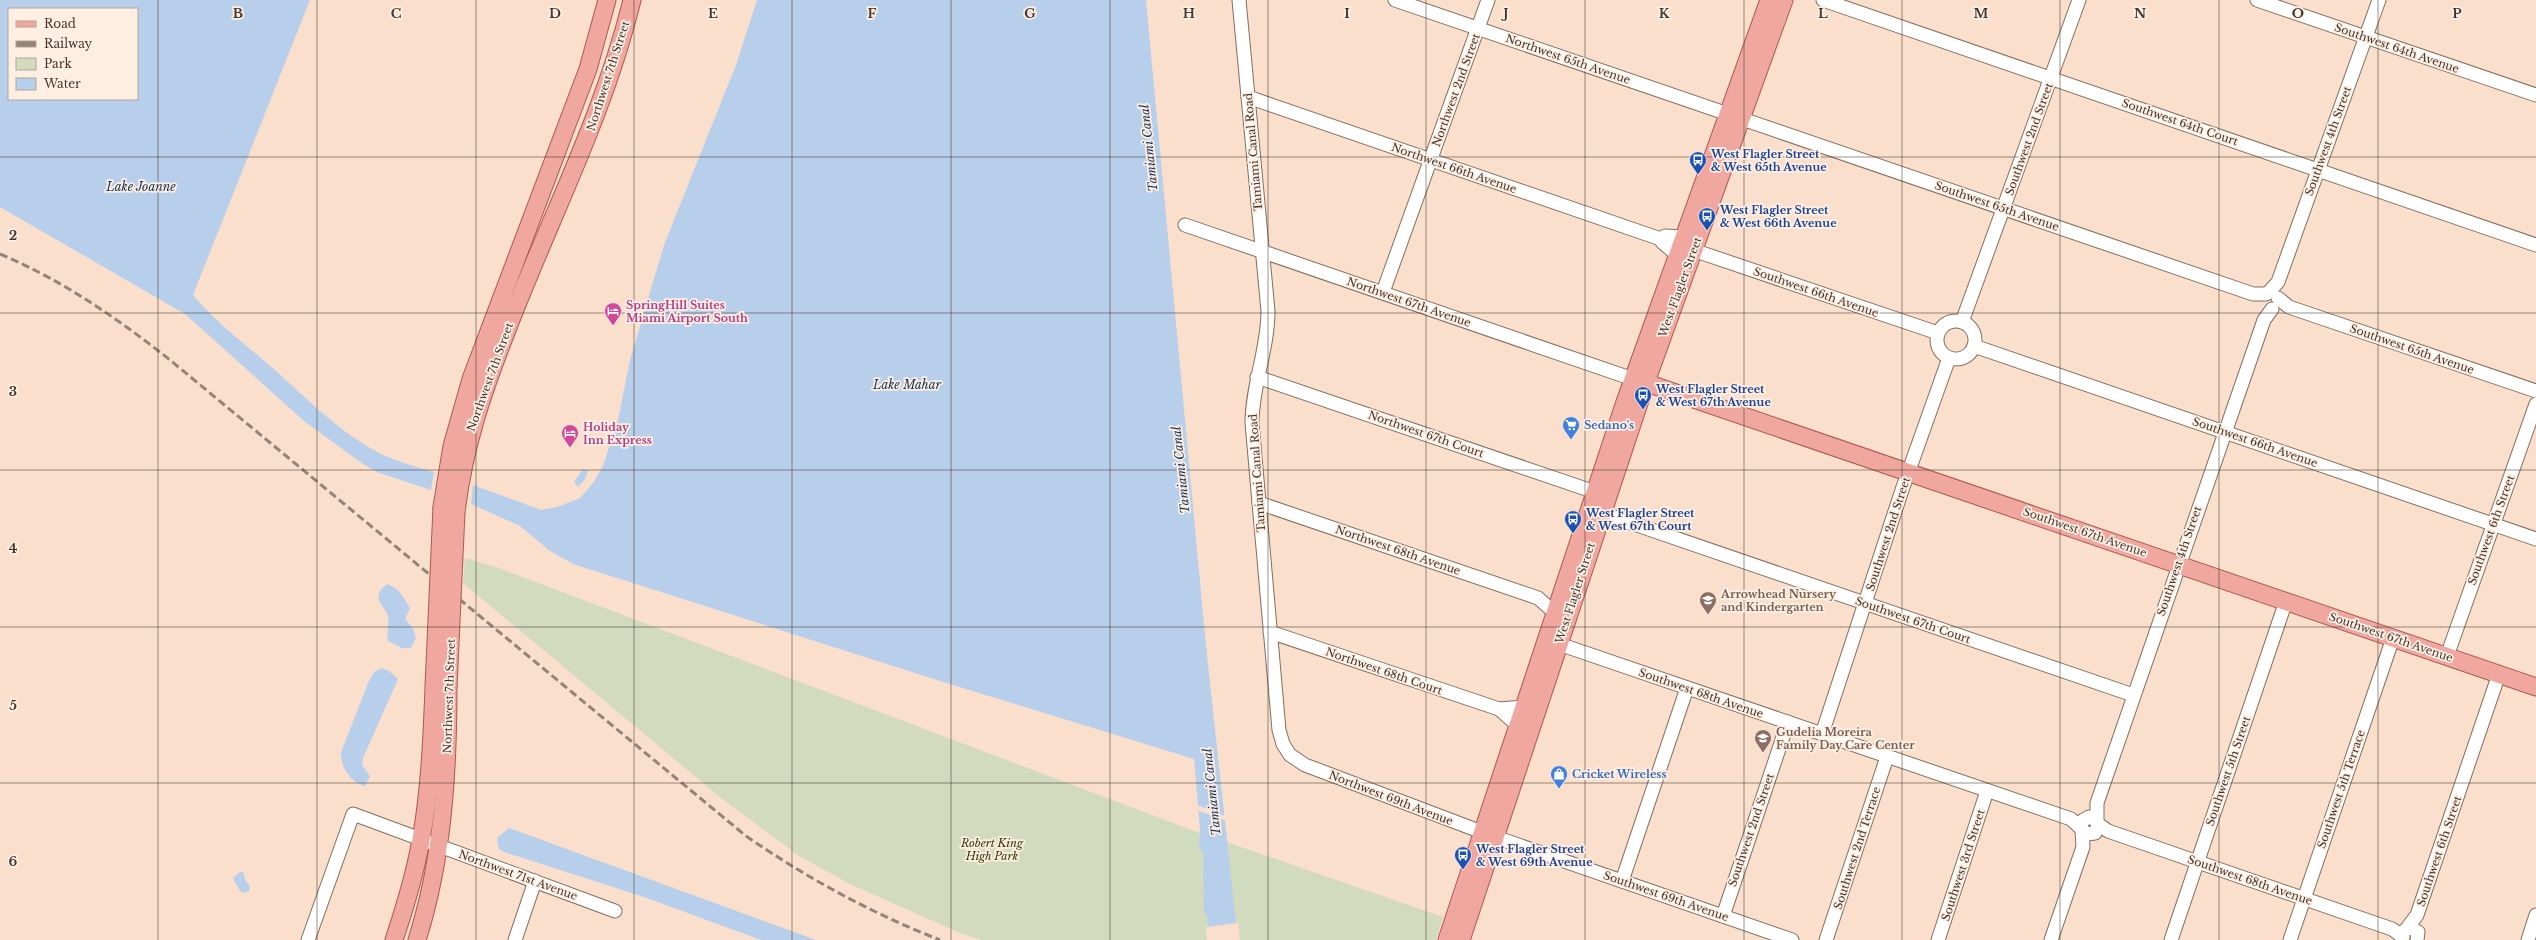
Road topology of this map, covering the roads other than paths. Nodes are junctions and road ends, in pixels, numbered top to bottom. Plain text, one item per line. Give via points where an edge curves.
1 (607, 0) edge
2 (632, 0) edge
3 (1240, 0) edge
4 (1395, 0) edge
5 (1488, 0) edge
6 (1769, 0) edge
7 (1784, 0) edge
8 (1823, 0) edge
9 (2079, 0) edge
10 (2257, 0) edge
11 (2379, 0) edge
12 (1478, 28) junction
13 (2366, 37) junction
14 (2051, 78) junction
15 (2536, 95) edge
16 (1248, 97) junction
17 (1734, 116) junction
18 (1430, 160) junction
19 (2318, 170) junction
20 (2003, 209) junction
21 (1186, 225) dead end
22 (1661, 239) junction
23 (1688, 243) junction
24 (2536, 244) edge
25 (1261, 251) junction
26 (1677, 255) junction
27 (1383, 292) junction
28 (2268, 300) junction
29 (1962, 322) junction
30 (1938, 333) junction
31 (1974, 346) junction
32 (1949, 358) junction
33 (1257, 377) junction
34 (1639, 380) junction
35 (2536, 391) edge
36 (2536, 404) edge
37 (2224, 432) junction
38 (1908, 472) junction
39 (1595, 492) junction
40 (1258, 503) junction
41 (449, 509) junction
42 (1602, 513) junction
43 (2493, 524) junction
44 (2536, 539) edge
45 (2178, 564) junction
46 (1561, 594) junction
47 (1538, 598) junction
48 (2286, 601) junction
49 (1865, 603) junction
50 (1555, 613) junction
51 (1270, 632) junction
52 (2393, 638) junction
53 (1559, 644) junction
54 (2447, 656) junction
55 (2499, 674) junction
56 (441, 687) junction
57 (2536, 687) edge
58 (1687, 688) junction
59 (2133, 695) junction
60 (1524, 707) junction
61 (1499, 710) junction
62 (1788, 722) junction
63 (1517, 726) junction
64 (1822, 734) junction
65 (1290, 754) joint
66 (1887, 757) junction
67 (1987, 791) junction
68 (2089, 826) junction
69 (1489, 835) junction
70 (421, 840) junction
71 (439, 847) junction
72 (2197, 862) junction
73 (1622, 881) junction
74 (535, 882) junction
75 (2304, 898) junction
76 (615, 910) dead end
77 (2536, 915) edge
78 (1723, 916) junction
79 (2411, 935) edge
80 (308, 940) edge
81 (394, 940) edge
82 (417, 940) edge
83 (515, 940) edge
84 (1447, 940) edge
85 (1461, 940) edge
86 (1792, 940) edge
87 (1826, 940) edge
88 (1938, 940) edge
89 (2051, 940) edge
90 (2171, 940) edge
91 (2290, 940) edge
92 (2528, 940) edge

1 - 41 main road, Northwest 7th Street via 586,75 471,379 452,446
2 - 41 main road, Northwest 7th Street via 616,60 594,122 538,249 477,407
3 - 16 street, Tamiami Canal Road
4 - 12 street, Northwest 65th Avenue
5 - 12 street, Northwest 2nd Street
6 - 17 main road, West Flagler Street
7 - 17 main road, West Flagler Street
8 - 14 street, Southwest 64th Court
9 - 14 street, Southwest 2nd Street
10 - 13 street, Southwest 64th Avenue
11 - 13 street, Southwest 4th Street
12 - 17 street, Northwest 65th Avenue
12 - 18 street, Northwest 2nd Street
13 - 15 street, Southwest 64th Avenue
13 - 19 street, Southwest 4th Street
14 - 19 street, Southwest 64th Court
14 - 20 street, Southwest 2nd Street
16 - 18 street, Northwest 66th Avenue
16 - 25 street, Tamiami Canal Road
17 - 20 street, Southwest 65th Avenue
17 - 23 main road, West Flagler Street
18 - 22 street, Northwest 66th Avenue
18 - 27 street, Northwest 2nd Street
19 - 24 street, Southwest 64th Court
19 - 28 street, Southwest 4th Street via 2278,282
20 - 28 street, Southwest 65th Avenue
20 - 29 street, Southwest 2nd Street
21 - 25 street, Northwest 67th Avenue
22 - 23 street, Northwest 66th Avenue via 1665,236
22 - 26 street, Northwest 66th Avenue
23 - 26 main road, West Flagler Street
23 - 30 street, Southwest 66th Avenue
23 - 34 main road, West Flagler Street
25 - 27 street, Northwest 67th Avenue
25 - 33 street, Tamiami Canal Road via 1268,327 1265,350
26 - 34 main road, West Flagler Street
27 - 34 street, Northwest 67th Avenue
28 - 35 street, Southwest 65th Avenue
28 - 37 street, Southwest 4th Street via 2264,320
29 - 30 street via 1948,323
29 - 31 street via 1973,332
30 - 32 street via 1938,348
31 - 32 street via 1966,356
31 - 37 street, Southwest 66th Avenue
32 - 38 street, Southwest 2nd Street
33 - 39 street, Northwest 67th Court
33 - 40 street, Tamiami Canal Road via 1252,423
34 - 38 main road, Southwest 67th Avenue
34 - 39 main road, West Flagler Street
34 - 42 main road, West Flagler Street
36 - 43 street, Southwest 6th Street
37 - 43 street, Southwest 66th Avenue
37 - 45 street, Southwest 4th Street
38 - 45 main road, Southwest 67th Avenue
38 - 49 street, Southwest 2nd Street
39 - 46 main road, West Flagler Street
40 - 47 street, Northwest 68th Avenue
40 - 51 street, Tamiami Canal Road
41 - 56 main road, Northwest 7th Street, bridge
42 - 49 street, Southwest 67th Court
42 - 53 main road, West Flagler Street
43 - 44 street, Southwest 66th Avenue
43 - 54 street, Southwest 6th Street
45 - 48 main road, Southwest 67th Avenue
45 - 59 street, Southwest 4th Street
46 - 47 street via 1542,595
46 - 50 main road, West Flagler Street
47 - 50 street, Northwest 68th Avenue
48 - 52 main road, Southwest 67th Avenue
48 - 72 street, Southwest 5th Street
49 - 59 street, Southwest 67th Court
49 - 64 street, Southwest 2nd Street
50 - 60 main road, West Flagler Street
51 - 61 street, Northwest 68th Court
51 - 65 street, Tamiami Canal Road via 1279,730 1283,744
52 - 54 main road, Southwest 67th Avenue
52 - 75 street, Southwest 5th Terrace
53 - 58 street, Southwest 68th Avenue
53 - 69 main road, West Flagler Street
54 - 55 main road, Southwest 67th Avenue
55 - 57 main road, Southwest 67th Avenue
55 - 79 street, Southwest 6th Street
56 - 70 main road, Northwest 7th Street
56 - 71 main road, Northwest 7th Street via 445,790
58 - 62 street, Southwest 68th Avenue
58 - 73 street
59 - 68 street, Southwest 4th Street
60 - 61 street, Northwest 68th Court
60 - 63 main road, West Flagler Street
61 - 63 street, Northwest 68th Court
62 - 64 street, Southwest 68th Avenue
62 - 78 street, Southwest 2nd Street
63 - 69 main road, West Flagler Street
64 - 66 street, Southwest 68th Avenue
65 - 69 street, Northwest 69th Avenue via 1305,765
66 - 67 street, Southwest 68th Avenue
66 - 87 street, Southwest 2nd Terrace
67 - 68 street, Southwest 68th Avenue
67 - 88 street, Southwest 3rd Street
68 - 72 street, Southwest 68th Avenue
68 - 89 street, Southwest 4th Street
69 - 73 street, Southwest 69th Avenue
69 - 84 main road, West Flagler Street
69 - 85 main road, West Flagler Street
70 - 71 street, Northwest 71st Avenue
70 - 80 street, Northwest 71st Avenue via 353,814
70 - 81 main road, Northwest 7th Street
71 - 74 street, Northwest 71st Avenue
71 - 82 main road, Northwest 7th Street via 431,890
72 - 75 street, Southwest 68th Avenue
72 - 90 street, Southwest 5th Street
73 - 78 street, Southwest 69th Avenue
74 - 76 street, Northwest 71st Avenue
74 - 83 street
75 - 79 street, Southwest 68th Avenue
75 - 91 street, Southwest 5th Terrace
77 - 92 street
78 - 86 street, Southwest 69th Avenue

